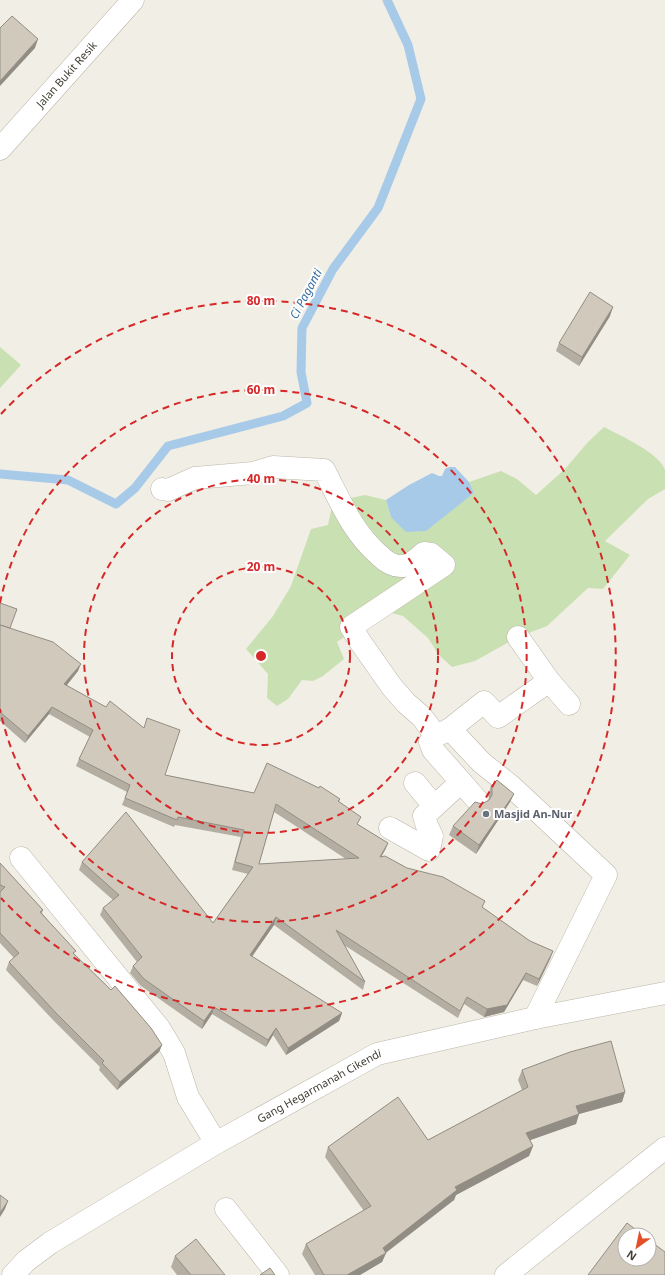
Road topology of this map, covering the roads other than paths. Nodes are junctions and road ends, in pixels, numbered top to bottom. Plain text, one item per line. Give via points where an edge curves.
1 (133, 0) edge
2 (0, 149) edge
3 (162, 489) dead end
4 (518, 637) dead end
5 (549, 681) junction
6 (569, 704) dead end
7 (443, 732) junction
8 (461, 782) junction
9 (415, 783) dead end
10 (477, 800) dead end
11 (434, 806) junction
12 (390, 828) dead end
13 (21, 858) dead end
14 (665, 993) edge
15 (535, 1018) junction
16 (216, 1143) junction
17 (665, 1148) edge
18 (226, 1209) dead end
19 (13, 1275) edge
20 (278, 1275) edge
21 (506, 1275) edge

1 - 2 street, Jalan Bukit Resik
3 - 7 street via 168,490 195,478 253,473 274,467 324,470 358,534 389,564 403,566 417,560 424,553 431,554 444,565 351,627 406,703
4 - 5 street
5 - 6 street
5 - 7 street via 498,717 484,702
7 - 8 street via 430,742 433,750
7 - 15 street via 511,786 606,875
8 - 10 street
8 - 11 street
9 - 11 street
11 - 12 street via 424,816 432,836 429,850
13 - 16 street via 159,1028 174,1053 188,1097
14 - 15 street, Gang Hegarmanah Cikendi
15 - 16 street, Gang Hegarmanah Cikendi via 377,1054
16 - 19 street, Gang Hegarmanah Cikendi via 50,1243 26,1261
17 - 21 street
18 - 20 street

